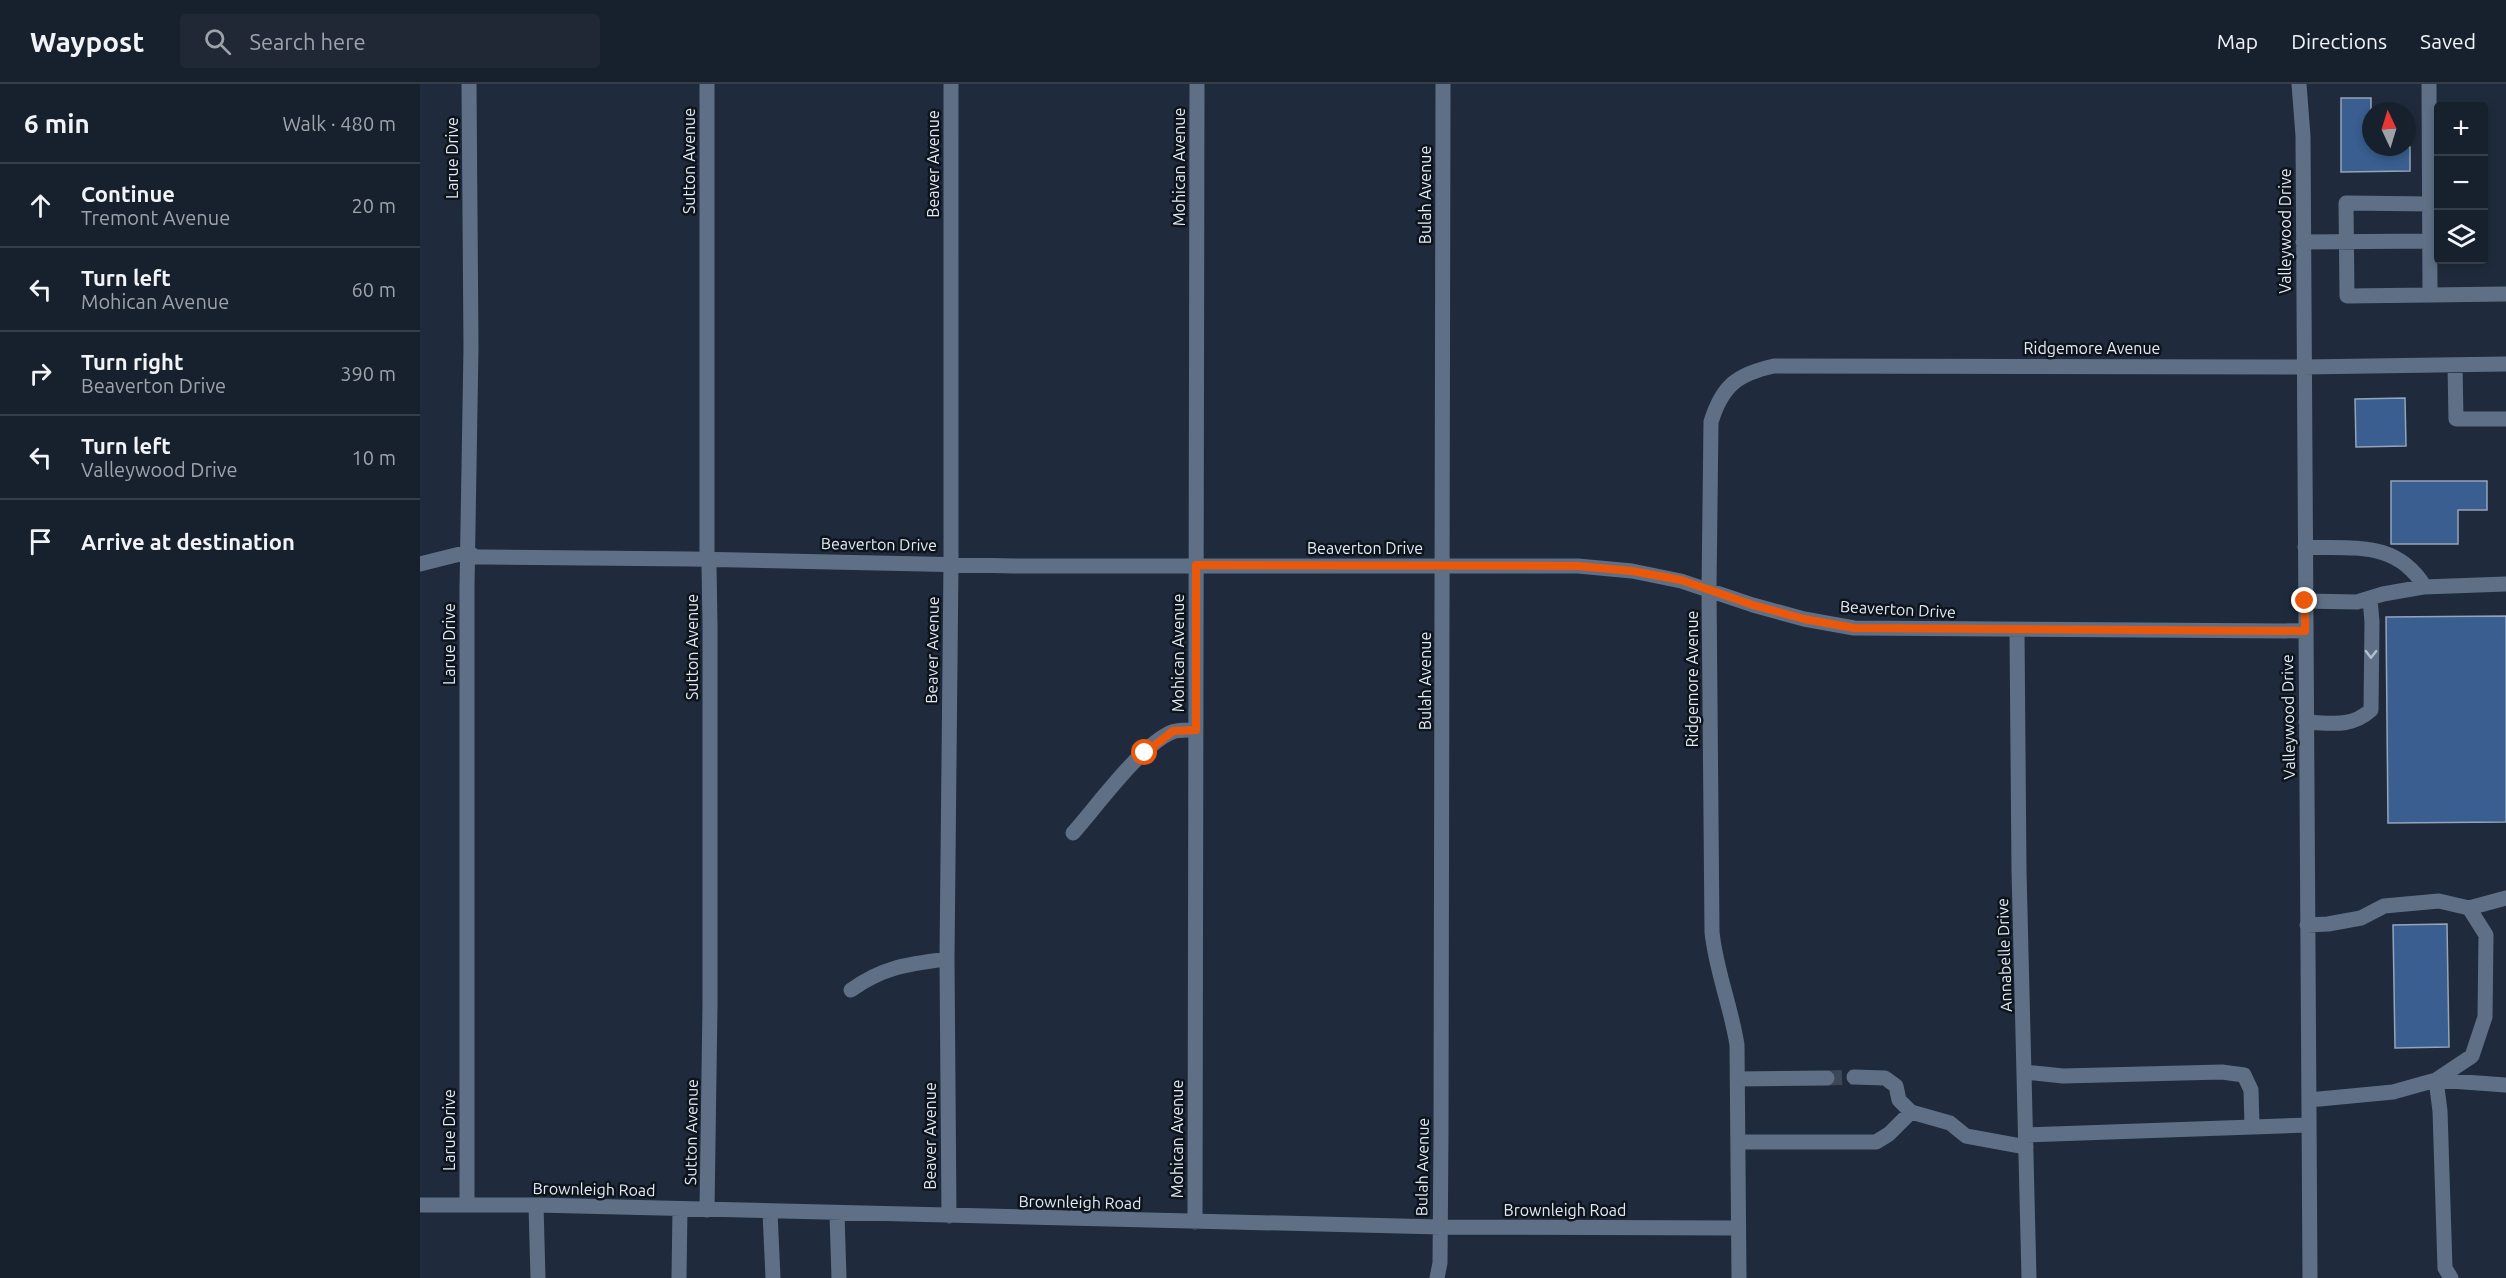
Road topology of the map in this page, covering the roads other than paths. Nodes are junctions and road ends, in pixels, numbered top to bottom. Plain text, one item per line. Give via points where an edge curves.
1 (470, 84) edge
2 (707, 84) edge
3 (951, 84) edge
4 (1197, 84) edge
5 (1443, 84) edge
6 (2299, 84) edge
7 (2429, 84) edge
8 (2430, 204) junction
9 (2431, 241) junction
10 (2303, 242) junction
11 (2345, 242) junction
12 (2506, 294) edge
13 (2430, 295) junction
14 (2506, 364) edge
15 (2455, 365) junction
16 (2303, 367) junction
17 (2506, 418) edge
18 (2305, 547) junction
19 (468, 552) junction
20 (707, 559) junction
21 (951, 563) junction
22 (420, 564) edge
23 (1196, 565) junction
24 (1443, 565) junction
25 (2506, 584) edge
26 (2425, 587) junction
27 (1709, 589) junction
28 (2370, 599) junction
29 (2305, 601) junction
30 (2017, 631) junction
31 (2305, 631) junction
32 (2306, 722) junction
33 (1196, 730) junction
34 (1074, 833) dead end
35 (2506, 898) edge
36 (2469, 908) junction
37 (2307, 925) junction
38 (947, 959) junction
39 (851, 990) dead end
40 (2025, 1072) junction
41 (1854, 1077) tunnel mouth
42 (1827, 1078) tunnel mouth
43 (1737, 1079) junction
44 (2436, 1080) junction
45 (2506, 1085) edge
46 (2309, 1100) junction
47 (1911, 1113) junction
48 (2309, 1125) junction
49 (2252, 1127) junction
50 (2026, 1141) junction
51 (1738, 1142) junction
52 (467, 1204) junction
53 (420, 1205) edge
54 (536, 1205) junction
55 (680, 1209) junction
56 (708, 1210) junction
57 (770, 1212) junction
58 (837, 1214) junction
59 (948, 1216) junction
60 (1195, 1222) junction
61 (1440, 1227) junction
62 (1738, 1228) junction
63 (538, 1278) edge
64 (679, 1278) edge
65 (773, 1278) edge
66 (839, 1278) edge
67 (1437, 1278) edge
68 (1739, 1278) edge
69 (2029, 1278) edge
70 (2310, 1278) edge
71 (2451, 1278) edge

1 - 19 street, Larue Drive
2 - 20 street, Sutton Avenue
3 - 21 street, Beaver Avenue
4 - 23 street, Mohican Avenue
5 - 24 street, Bulah Avenue
6 - 10 street, Valleywood Drive
7 - 8 street
8 - 9 street
8 - 11 street via 2346,203
9 - 11 street
9 - 13 street
10 - 11 street
10 - 16 street, Valleywood Drive
11 - 13 street via 2347,296
12 - 13 street
14 - 15 street, Ridgemore Avenue
15 - 16 street, Ridgemore Avenue
15 - 17 street via 2456,419
16 - 18 street, Valleywood Drive
16 - 27 street, Ridgemore Avenue via 1774,366 1756,370 1727,387 1711,422
18 - 26 street via 2384,552 2402,560
18 - 29 street, Valleywood Drive
19 - 20 street, Beaverton Drive via 476,557
19 - 22 street, Beaverton Drive
19 - 52 street, Larue Drive
20 - 21 street, Beaverton Drive
20 - 56 street, Sutton Avenue
21 - 23 street, Beaverton Drive
21 - 38 street, Beaver Avenue
23 - 24 street, Beaverton Drive
23 - 33 street, Mohican Avenue
24 - 27 street, Beaverton Drive via 1578,566 1632,571
24 - 61 street, Bulah Avenue
25 - 26 street
26 - 28 street
27 - 30 street, Beaverton Drive via 1763,608 1854,628
27 - 43 street, Ridgemore Avenue via 1712,932 1733,1018
28 - 29 street
28 -> 32 street via 2371,710 2360,720 2344,724
29 - 31 street, Valleywood Drive
30 - 31 street, Beaverton Drive
30 - 40 street, Annabelle Drive
31 - 32 street, Valleywood Drive
32 - 37 street, Valleywood Drive
33 - 34 street via 1173,731 1154,744
33 - 60 street, Mohican Avenue
35 - 36 street
36 - 37 street via 2439,901 2384,906 2361,918
36 - 44 street via 2486,934 2485,1017 2472,1056
37 - 46 street, Valleywood Drive
38 - 39 street via 870,976
38 - 59 street, Beaver Avenue
40 - 49 street via 2063,1076 2222,1072 2244,1075 2251,1090
40 - 50 street, Annabelle Drive
41 - 47 street via 1885,1078 1896,1086 1899,1100
42 - 43 street
43 - 51 street, Ridgemore Avenue
44 - 45 street
44 - 46 street via 2393,1092
44 - 71 street via 2445,1268
46 - 48 street, Valleywood Drive
47 - 50 street via 1950,1123 1966,1136
47 - 51 street via 1876,1142
48 - 49 street
48 - 70 street, Valleywood Drive
49 - 50 street
50 - 69 street, Annabelle Drive
51 - 62 street, Ridgemore Avenue
52 - 53 street, Brownleigh Road
52 - 54 street, Brownleigh Road
54 - 55 street, Brownleigh Road
54 - 63 street
55 - 56 street, Brownleigh Road
55 - 64 street
56 - 57 street, Brownleigh Road
57 - 58 street, Brownleigh Road
57 - 65 street
58 - 59 street, Brownleigh Road
58 - 66 street
59 - 60 street, Brownleigh Road
60 - 61 street, Brownleigh Road
61 - 62 street, Brownleigh Road
61 - 67 street, Bulah Avenue
62 - 68 street, Ridgemore Avenue

